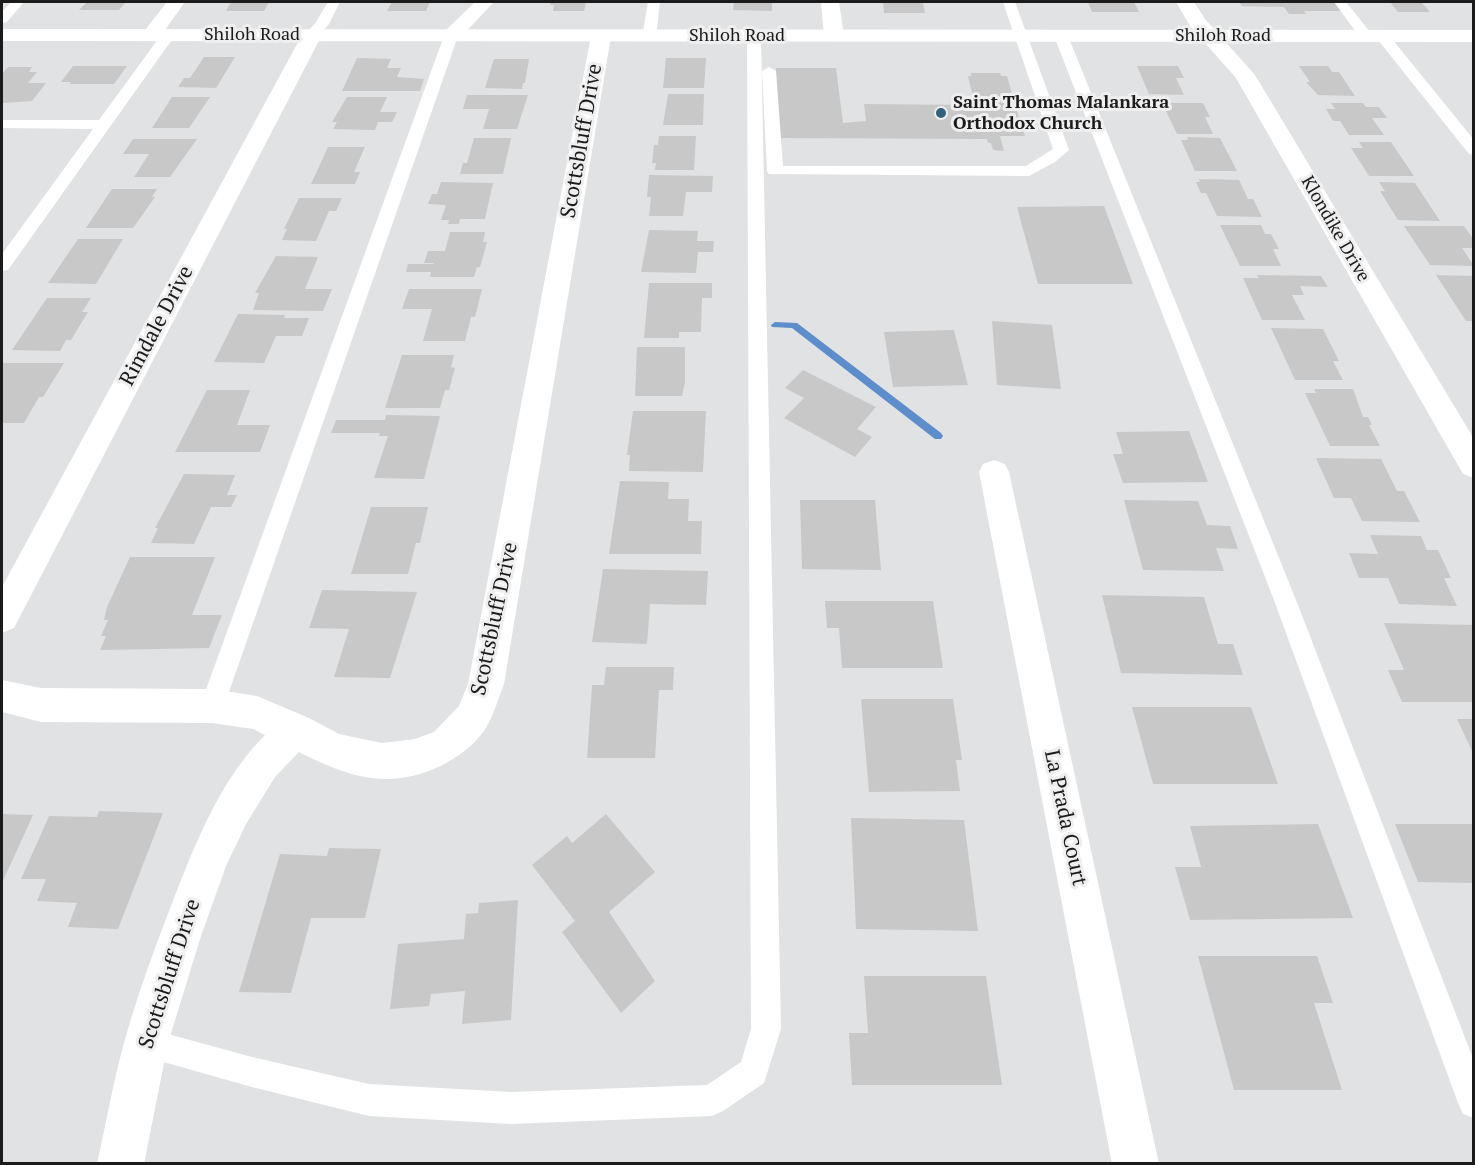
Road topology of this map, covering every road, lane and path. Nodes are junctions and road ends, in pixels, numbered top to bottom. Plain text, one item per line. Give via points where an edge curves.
1 (18, 2) edge
2 (176, 2) edge
3 (334, 2) edge
4 (485, 2) edge
5 (654, 2) edge
6 (830, 2) edge
7 (1009, 2) edge
8 (1185, 2) edge
9 (1340, 2) edge
10 (2, 19) edge
11 (160, 34) junction
12 (2, 35) edge
13 (312, 35) junction
14 (452, 36) junction
15 (601, 36) junction
16 (761, 36) junction
17 (834, 36) junction
18 (1021, 36) junction
19 (1061, 36) junction
20 (1209, 36) junction
21 (1473, 36) edge
22 (650, 37) junction
23 (1375, 37) junction
24 (2, 124) edge
25 (102, 125) junction
26 (1473, 151) edge
27 (2, 266) edge
28 (1473, 466) edge
29 (994, 472) dead end
30 (2, 618) edge
31 (2, 696) edge
32 (212, 706) junction
33 (296, 730) junction
34 (146, 1043) junction
35 (1473, 1103) edge
36 (120, 1164) edge
37 (1136, 1164) edge

1 - 10 lane
2 - 11 street
3 - 13 lane
4 - 14 street
5 - 22 lane
6 - 17 street
7 - 18 lane
8 - 20 street, Klondike Drive
9 - 23 lane
11 - 12 street, Shiloh Road
11 - 13 street, Shiloh Road
11 - 25 lane
13 - 14 street, Shiloh Road
13 - 30 street, Rimdale Drive
14 - 15 street, Shiloh Road
14 - 32 lane
15 - 22 street, Shiloh Road
15 - 33 street, Scottsbluff Drive via 486,684 472,718 447,744 415,757 382,761 335,751
16 - 17 street, Shiloh Road
16 - 18 lane via 775,171 1029,171 1061,150
16 - 22 street, Shiloh Road
16 - 34 lane via 766,1029 753,1072 712,1100 511,1108 369,1100
17 - 18 street, Shiloh Road
18 - 19 street, Shiloh Road
19 - 20 street, Shiloh Road
19 - 35 lane via 1285,600
20 - 23 street, Shiloh Road
20 - 28 street, Klondike Drive via 1245,75
21 - 23 street, Shiloh Road
23 - 26 lane
24 - 25 lane
25 - 27 lane
29 - 37 street, La Prada Court
31 - 32 street via 41,705
32 - 33 street via 257,713
33 - 34 street, Scottsbluff Drive via 262,764 232,811 180,936
34 - 36 street, Scottsbluff Drive

